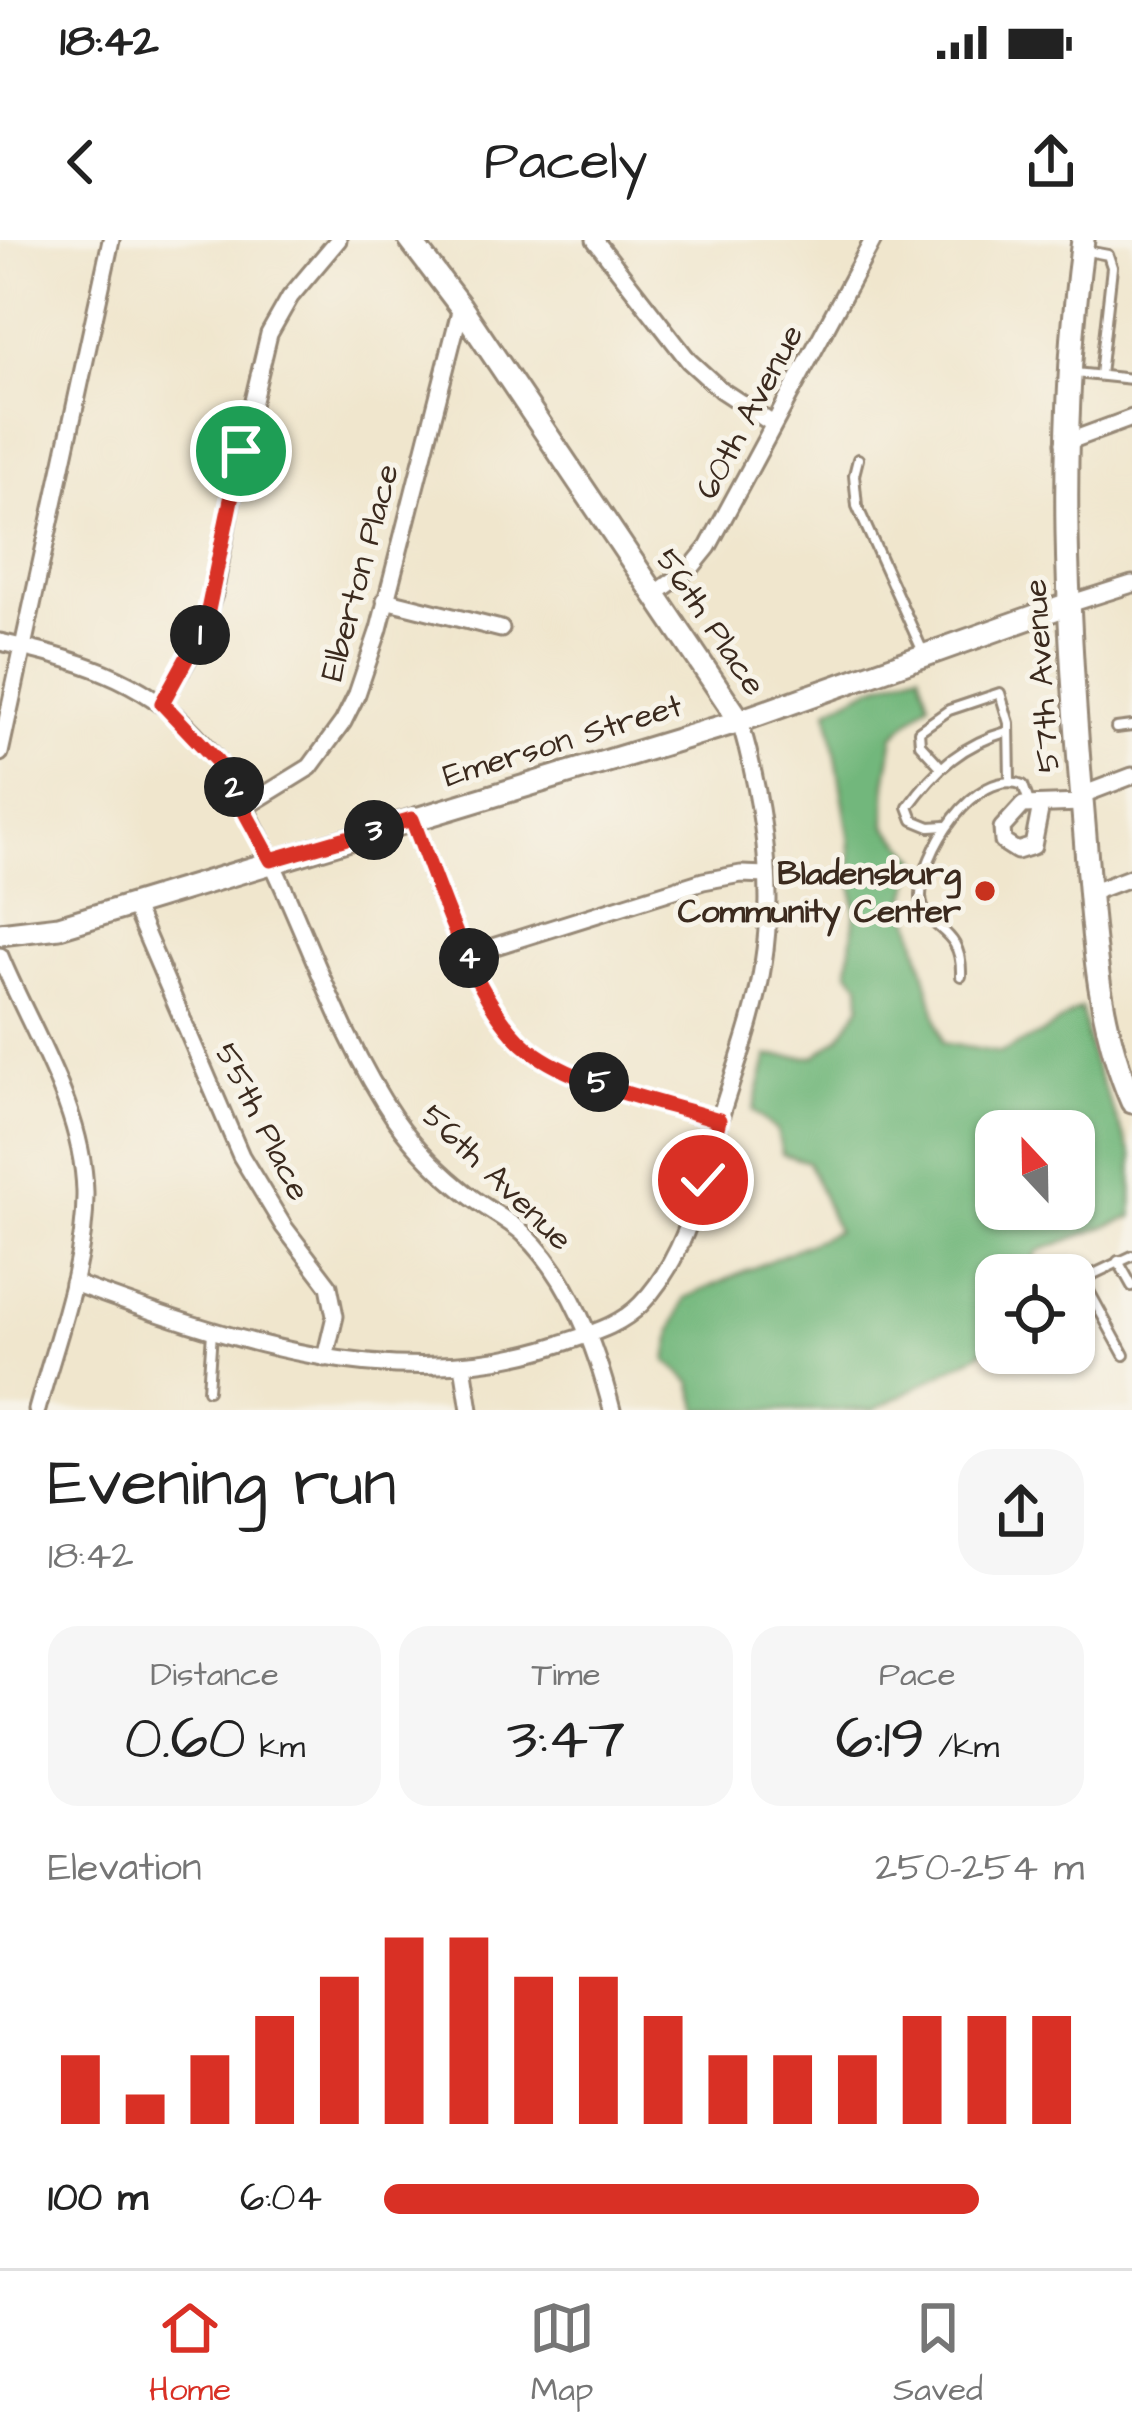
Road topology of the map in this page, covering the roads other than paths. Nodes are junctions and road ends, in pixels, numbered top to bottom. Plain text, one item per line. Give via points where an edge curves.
1 (111, 240) edge
2 (338, 240) edge
3 (410, 240) edge
4 (595, 240) edge
5 (873, 240) edge
6 (1082, 245) edge
7 (460, 308) junction
8 (1068, 373) junction
9 (1100, 375) junction
10 (1132, 379) edge
11 (1132, 418) edge
12 (772, 424) junction
13 (1064, 443) junction
14 (858, 459) dead end
15 (1132, 584) edge
16 (655, 594) junction
17 (386, 600) junction
18 (1069, 604) junction
19 (500, 629) dead end
20 (0, 642) edge
21 (22, 647) junction
22 (925, 655) junction
23 (162, 703) junction
24 (740, 721) junction
25 (1132, 726) edge
26 (1116, 728) dead end
27 (1009, 731) junction
28 (0, 753) edge
29 (941, 767) junction
30 (1132, 776) edge
31 (1010, 780) junction
32 (1082, 799) junction
33 (1035, 804) joint
34 (245, 807) junction
35 (412, 819) junction
36 (949, 824) junction
37 (271, 860) junction
38 (767, 875) junction
39 (1132, 877) edge
40 (1090, 892) junction
41 (133, 904) junction
42 (0, 934) edge
43 (467, 955) junction
44 (0, 956) edge
45 (961, 976) dead end
46 (1132, 1102) edge
47 (719, 1120) junction
48 (1132, 1256) edge
49 (1118, 1261) junction
50 (1095, 1272) edge
51 (73, 1283) junction
52 (1132, 1286) edge
53 (1095, 1303) edge
54 (212, 1332) junction
55 (586, 1334) junction
56 (1124, 1355) dead end
57 (325, 1358) junction
58 (463, 1365) junction
59 (208, 1390) dead end
60 (37, 1410) edge
61 (470, 1410) edge
62 (612, 1410) edge

1 - 21 street
2 - 23 street via 269,334 214,594
3 - 7 street, 56th Place
4 - 12 street via 689,361
5 - 12 street, 60th Avenue
6 - 8 street, 57th Avenue
6 - 9 lane via 1111,260
7 - 16 street, 56th Place
7 - 17 street, Elberton Place
8 - 9 lane
8 - 13 street, 57th Avenue
9 - 10 lane
11 - 13 street
12 - 16 street, 60th Avenue via 708,547
13 - 18 street, 57th Avenue
14 - 22 lane via 857,506
15 - 18 street
16 - 24 street, 56th Place
17 - 19 street
17 - 34 street, Elberton Place via 357,694 328,745 288,784
18 - 22 street, Emerson Street
18 - 32 street, 57th Avenue
20 - 21 street, 56th Avenue
21 - 23 street, 56th Avenue via 107,671
21 - 28 street
22 - 24 street, Emerson Street
23 - 34 street, 56th Avenue via 202,740
24 - 35 street, Emerson Street
24 - 38 street, 56th Place
25 - 26 lane
27 - 29 lane via 973,743
27 - 29 lane via 1000,693 949,710 917,737
27 - 31 lane
29 - 36 lane via 908,807 913,820
30 - 32 street
31 - 33 lane
31 - 36 lane via 991,786
32 - 33 street
32 - 40 street, 57th Avenue
34 - 37 street, 56th Avenue
35 - 37 street, Emerson Street
35 - 43 street
36 - 45 lane via 932,851 922,899 962,953
37 - 41 street, Emerson Street
37 - 55 street, 56th Avenue via 397,1121 449,1180 543,1254
38 - 43 street via 704,881
38 - 47 street, 56th Place via 761,976
39 - 40 street
40 - 46 street, 57th Avenue via 1106,1019
41 - 42 street, Emerson Street via 59,927
41 - 57 street, 55th Place via 241,1156 329,1286 335,1316
43 - 47 street via 498,1016 530,1050
44 - 51 street via 70,1115 83,1168
47 - 55 street, 56th Place via 687,1230 657,1284 625,1318
48 - 49 lane
49 - 50 lane
49 - 52 lane
51 - 54 street, 56th Place
51 - 60 street
53 - 56 lane
54 - 57 street, 56th Place
54 - 59 lane
55 - 58 street, 56th Place
55 - 62 street, 56th Avenue
57 - 58 street, 56th Place
58 - 61 street

